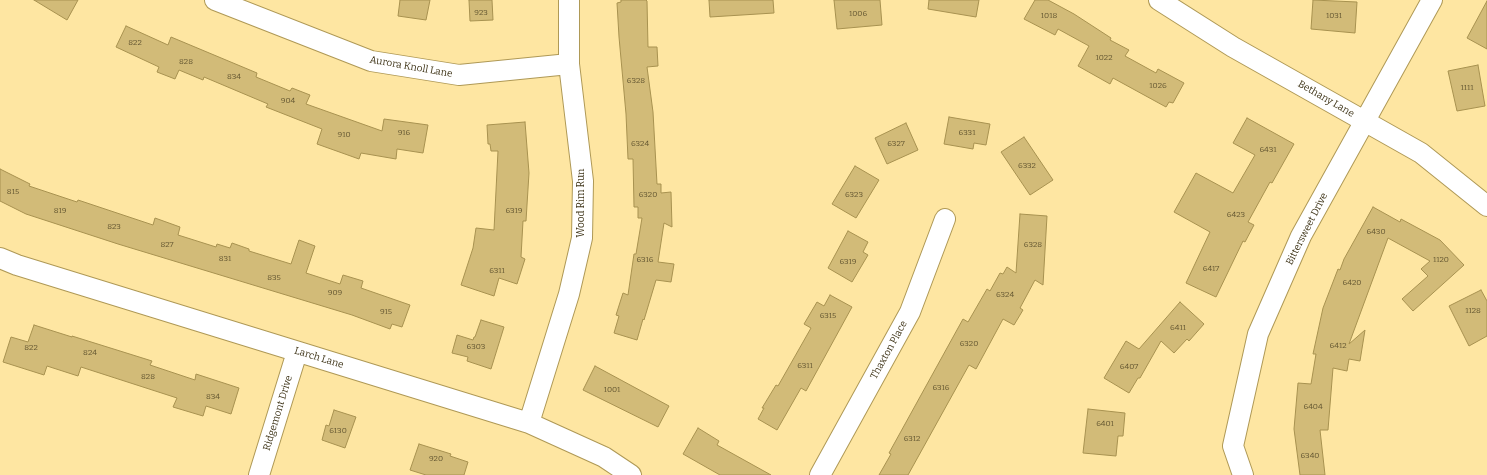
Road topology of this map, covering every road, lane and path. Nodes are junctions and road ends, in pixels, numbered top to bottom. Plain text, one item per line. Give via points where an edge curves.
1 (215, 0) edge
2 (569, 0) edge
3 (1159, 0) edge
4 (1432, 0) edge
5 (569, 64) junction
6 (1365, 122) junction
7 (1487, 206) edge
8 (946, 219) dead end
9 (0, 258) edge
10 (297, 352) junction
11 (529, 423) junction
12 (259, 475) edge
13 (631, 475) edge
14 (820, 475) edge
15 (1243, 475) edge

1 - 5 street, Aurora Knoll Lane via 371,61 458,75
2 - 5 street, Wood Rim Run
3 - 6 street, Bethany Lane via 1233,47
4 - 6 street, Bittersweet Drive
5 - 11 street, Wood Rim Run via 582,182 582,238 569,294
6 - 7 street, Bethany Lane via 1421,153
6 - 15 street, Bittersweet Drive via 1301,236 1258,334 1233,446
8 - 14 street, Thaxton Place via 910,312
9 - 10 street, Larch Lane
10 - 11 street, Larch Lane
10 - 12 street, Ridgemont Drive
11 - 13 street, Larch Lane via 604,457

